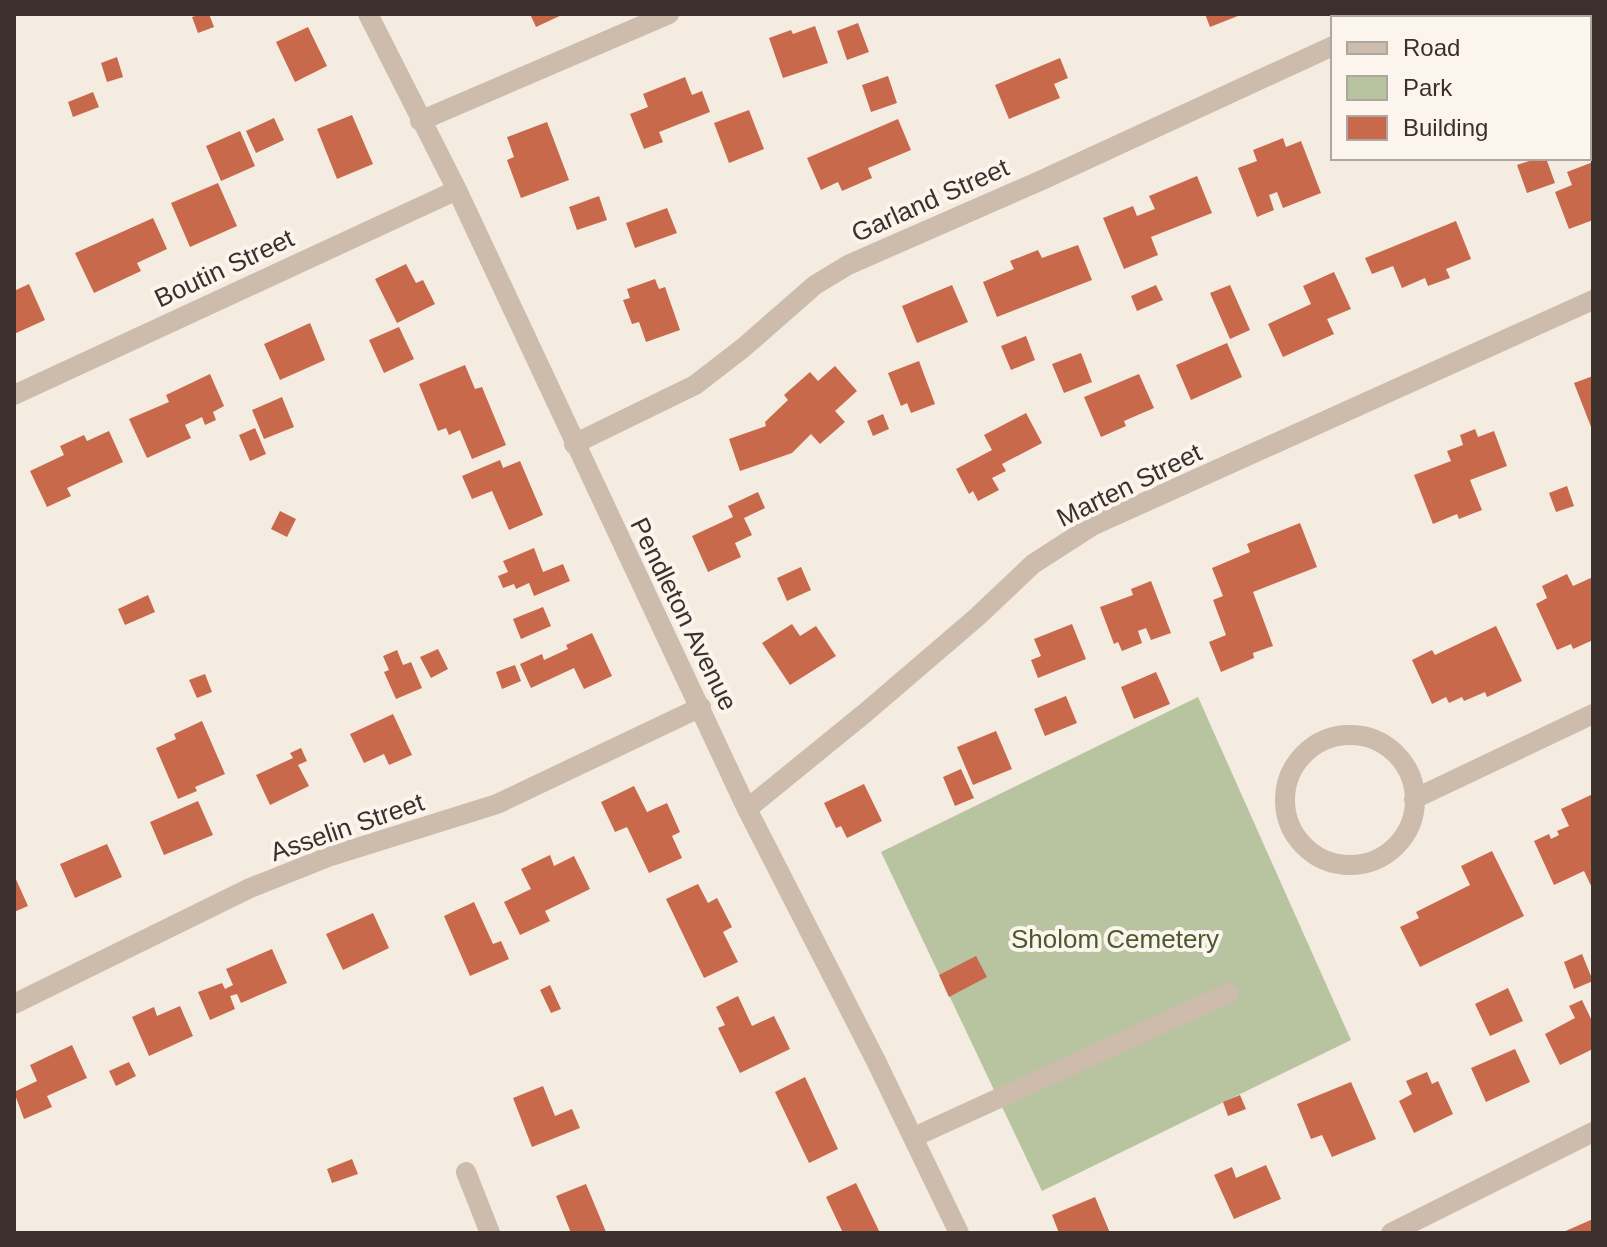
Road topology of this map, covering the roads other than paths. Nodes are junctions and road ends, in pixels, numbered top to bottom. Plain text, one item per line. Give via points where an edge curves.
1 (368, 14) edge
2 (669, 14) edge
3 (1331, 47) edge
4 (420, 121) junction
5 (457, 190) junction
6 (1593, 300) edge
7 (14, 395) edge
8 (574, 444) junction
9 (701, 707) junction
10 (1593, 714) edge
11 (1414, 799) junction
12 (747, 809) junction
13 (1229, 993) dead end
14 (14, 1004) edge
15 (1593, 1132) edge
16 (914, 1137) junction
17 (466, 1172) dead end
18 (490, 1233) edge
19 (959, 1233) edge
20 (1391, 1233) edge

1 - 4 street, Pendleton Avenue
2 - 4 street
3 - 8 street, Garland Street via 848,265 815,285 695,385
4 - 5 street, Pendleton Avenue
5 - 7 street, Boutin Street
5 - 8 street, Pendleton Avenue
6 - 12 street, Marten Street via 1092,526 1033,564
8 - 9 street, Pendleton Avenue
9 - 12 street, Pendleton Avenue
9 - 14 street, Asselin Street via 497,804 328,857 250,888
10 - 11 street
11 - 11 street via 1407,768 1394,751 1356,735 1316,743 1300,757 1284,795 1295,837 1310,853 1353,866 1394,849 1408,831
12 - 16 street, Pendleton Avenue
13 - 16 street
15 - 20 street
16 - 19 street, Pendleton Avenue
17 - 18 street

